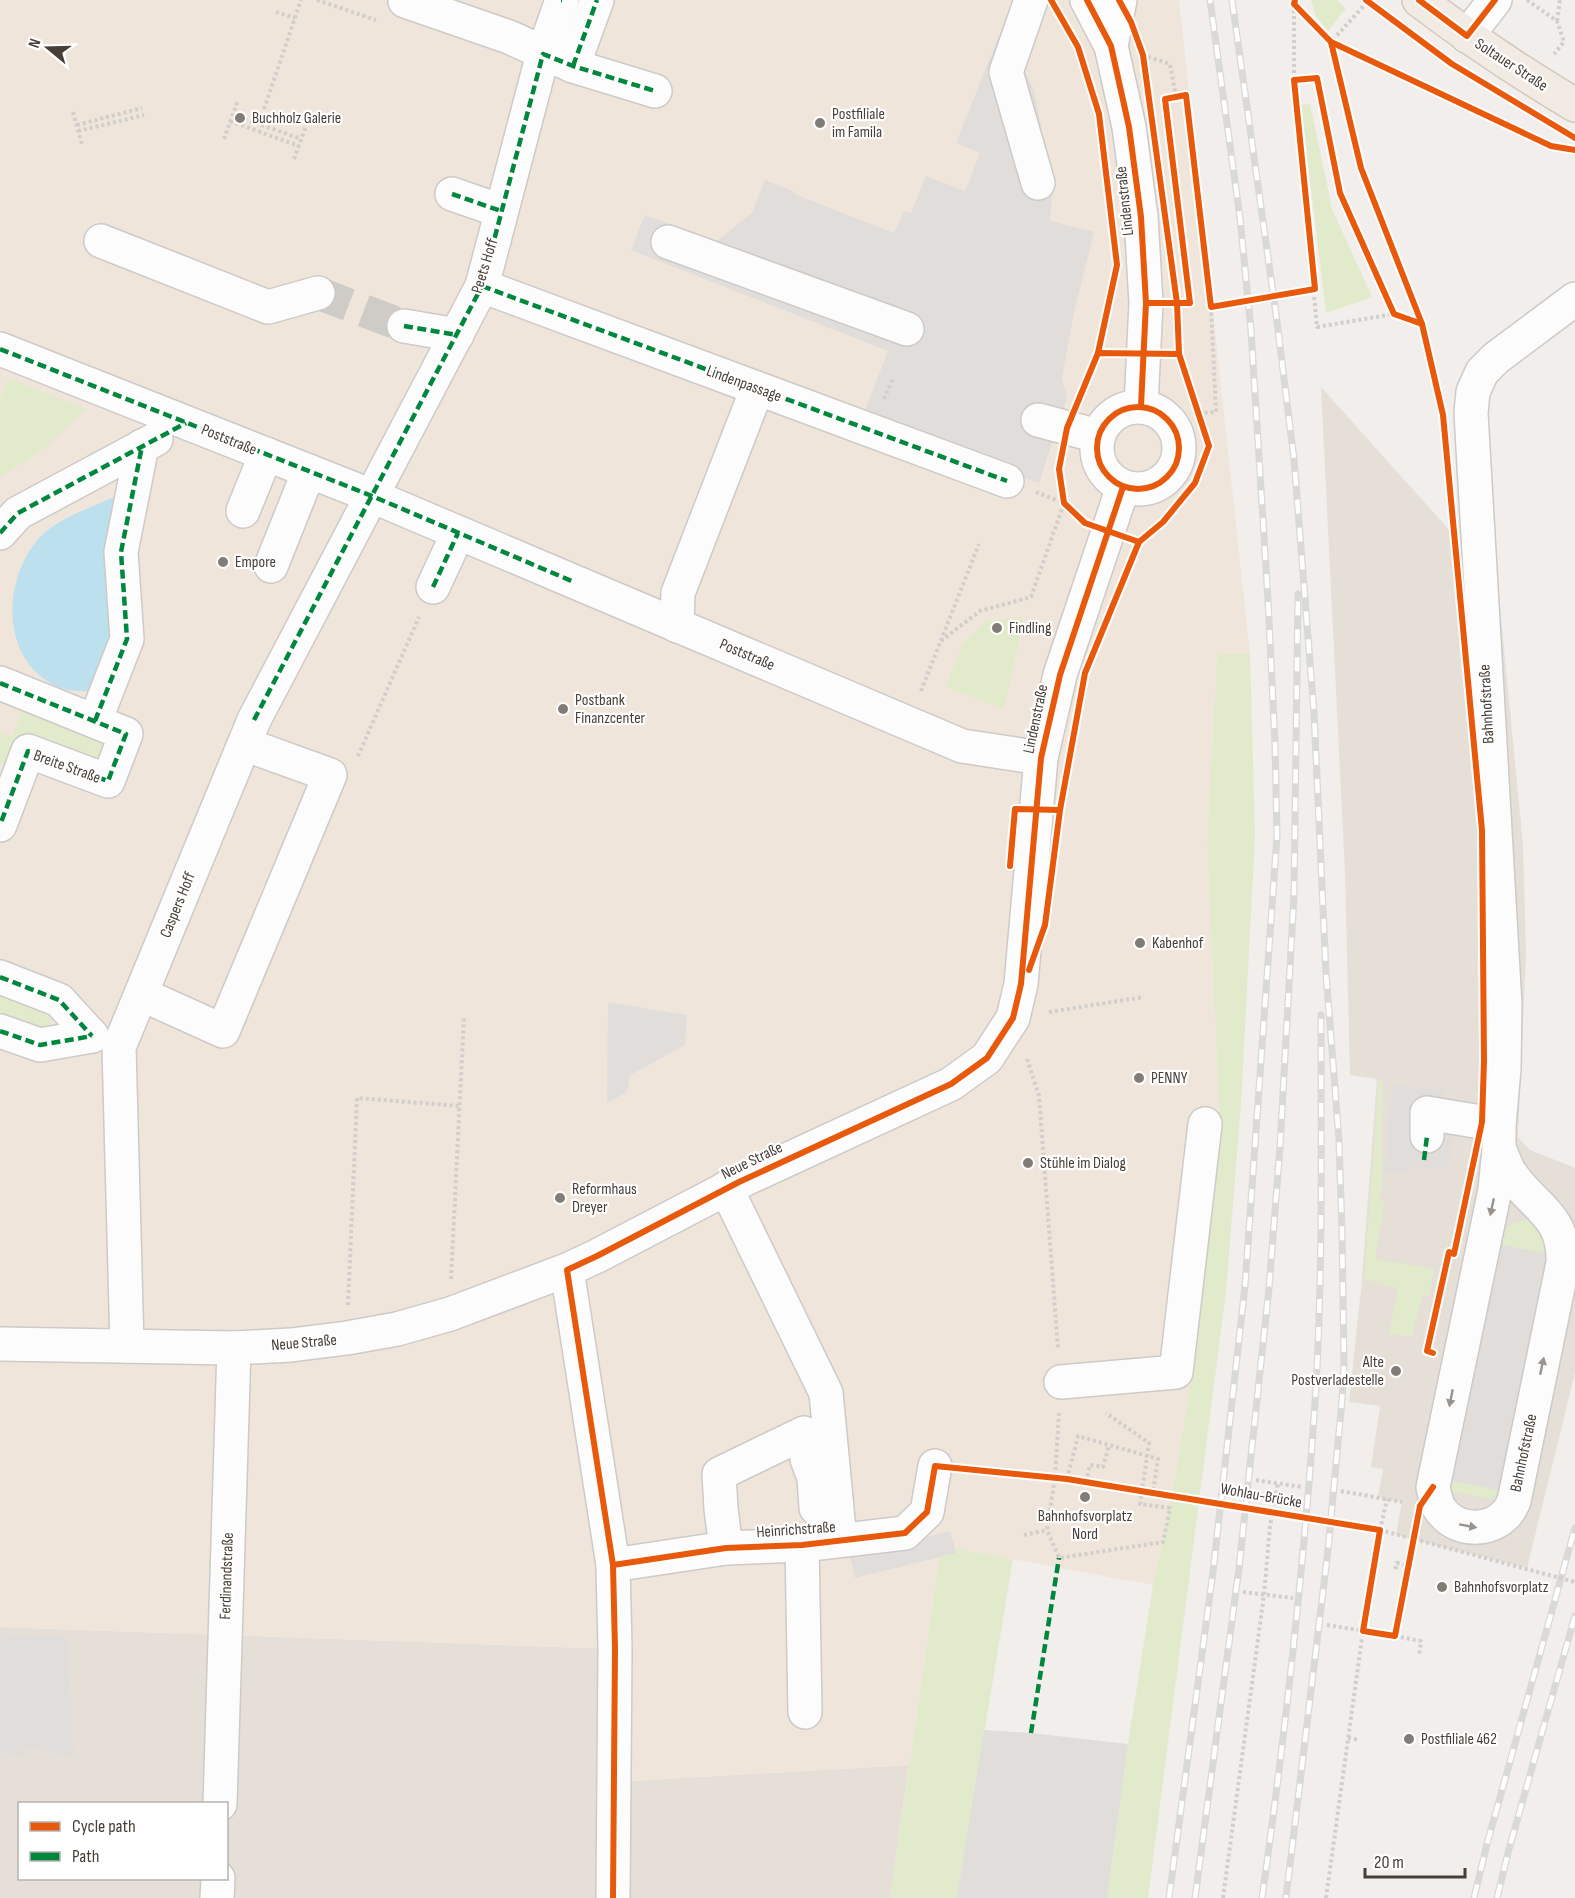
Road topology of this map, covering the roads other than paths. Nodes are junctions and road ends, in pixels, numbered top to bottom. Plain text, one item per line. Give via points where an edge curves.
1 (562, 0) edge
2 (597, 0) edge
3 (1032, 0) edge
4 (1087, 0) edge
5 (1120, 0) edge
6 (1419, 0) edge
7 (1495, 0) edge
8 (405, 1) edge
9 (1467, 36) junction
10 (1111, 46) junction
11 (543, 54) junction
12 (573, 66) junction
13 (655, 91) dead end
14 (1575, 105) edge
15 (1038, 183) dead end
16 (452, 194) dead end
17 (501, 211) junction
18 (101, 241) dead end
19 (668, 243) dead end
20 (482, 286) junction
21 (318, 293) tunnel mouth
22 (1573, 303) edge
23 (404, 326) tunnel mouth
24 (906, 329) dead end
25 (457, 335) junction
26 (0, 349) edge
27 (757, 389) junction
28 (1141, 406) junction
29 (1038, 420) dead end
30 (186, 423) junction
31 (1098, 436) junction
32 (142, 446) junction
33 (266, 454) junction
34 (309, 471) junction
35 (1006, 481) dead end
36 (1123, 487) junction
37 (372, 496) junction
38 (243, 511) dead end
39 (0, 533) edge
40 (458, 533) junction
41 (271, 566) dead end
42 (433, 586) road end
43 (677, 626) junction
44 (0, 683) edge
45 (94, 721) junction
46 (249, 732) junction
47 (1041, 758) junction
48 (6, 791) edge
49 (0, 825) edge
50 (0, 976) edge
51 (141, 994) junction
52 (0, 1031) edge
53 (951, 1084) joint
54 (1205, 1124) dead end
55 (1426, 1136) dead end
56 (1499, 1137) junction
57 (726, 1188) junction
58 (567, 1270) junction
59 (0, 1344) edge
60 (127, 1346) junction
61 (234, 1348) junction
62 (1061, 1382) road end
63 (934, 1466) road end
64 (821, 1543) junction
65 (726, 1548) junction
66 (613, 1565) junction
67 (805, 1712) dead end
68 (220, 1802) edge
69 (218, 1880) edge
70 (217, 1898) edge
71 (613, 1898) edge

1 - 11 street, Peets Hoff
2 - 12 street
3 - 15 street via 1006,72
4 - 10 street, Lindenstraße
5 - 10 street
6 - 9 main road, Soltauer Straße
7 - 9 street
8 - 11 street via 509,37
9 - 14 main road, Soltauer Straße
10 - 28 street, Lindenstraße via 1129,127 1140,206 1146,303
11 - 12 street
11 - 17 street, Peets Hoff
12 - 13 street
16 - 17 street
17 - 20 street, Peets Hoff
18 - 21 street via 268,307
19 - 24 street
20 - 25 street, Peets Hoff
20 - 27 street, Lindenpassage
22 - 56 street, Bahnhofstraße via 1482,372 1473,392 1471,413 1505,1005
23 - 25 street
25 - 37 street, Peets Hoff
26 - 30 street, Poststraße
27 - 35 street, Lindenpassage
27 - 43 street via 678,593
28 - 31 street via 1122,409 1107,420
28 - 36 street via 1159,412 1174,425 1180,443 1178,463 1165,481 1145,490
29 - 31 street
30 - 32 street
30 - 33 street, Poststraße
31 - 36 street via 1097,457 1106,475
32 - 39 street via 18,513
32 - 45 street via 121,552 127,639
33 - 34 street, Poststraße
33 - 38 street
34 - 37 street, Poststraße
34 - 41 street
36 - 47 street, Lindenstraße via 1060,675
37 - 40 street, Poststraße
37 - 46 street, Caspers Hoff
40 - 42 street
40 - 43 street, Poststraße
43 - 47 street, Poststraße via 962,746
44 - 45 street, Breite Straße
45 - 48 street, Breite Straße via 126,734 108,781 28,751
46 - 51 street, Caspers Hoff
46 - 51 street via 330,775 223,1031
47 - 53 street, Lindenstraße via 1022,984 1013,1018 987,1058
48 - 49 street, Breite Straße
50 - 52 street via 59,1000 92,1036 40,1045
51 - 60 street, Caspers Hoff via 119,1047
53 - 57 street, Neue Straße
54 - 62 street via 1176,1372
55 - 56 street via 1427,1113
56 -> 56 street, Bahnhofstraße via 1495,1190 1433,1487 1442,1513 1465,1527 1480,1528 1494,1523 1507,1514 1514,1501 1563,1263 1559,1230 1509,1171
57 - 58 street, Neue Straße
57 - 64 street via 826,1393
58 - 61 street, Neue Straße via 450,1314 397,1329 347,1338
58 - 66 street
59 - 60 street, Neue Straße
60 - 61 street, Neue Straße
61 - 68 street, Ferdinandstraße
63 - 64 street, Heinrichstraße via 927,1512 905,1533
64 - 65 street, Heinrichstraße
64 - 65 street via 814,1478 806,1446 719,1474
64 - 67 street
65 - 66 street, Heinrichstraße
66 - 71 street
69 - 70 street

